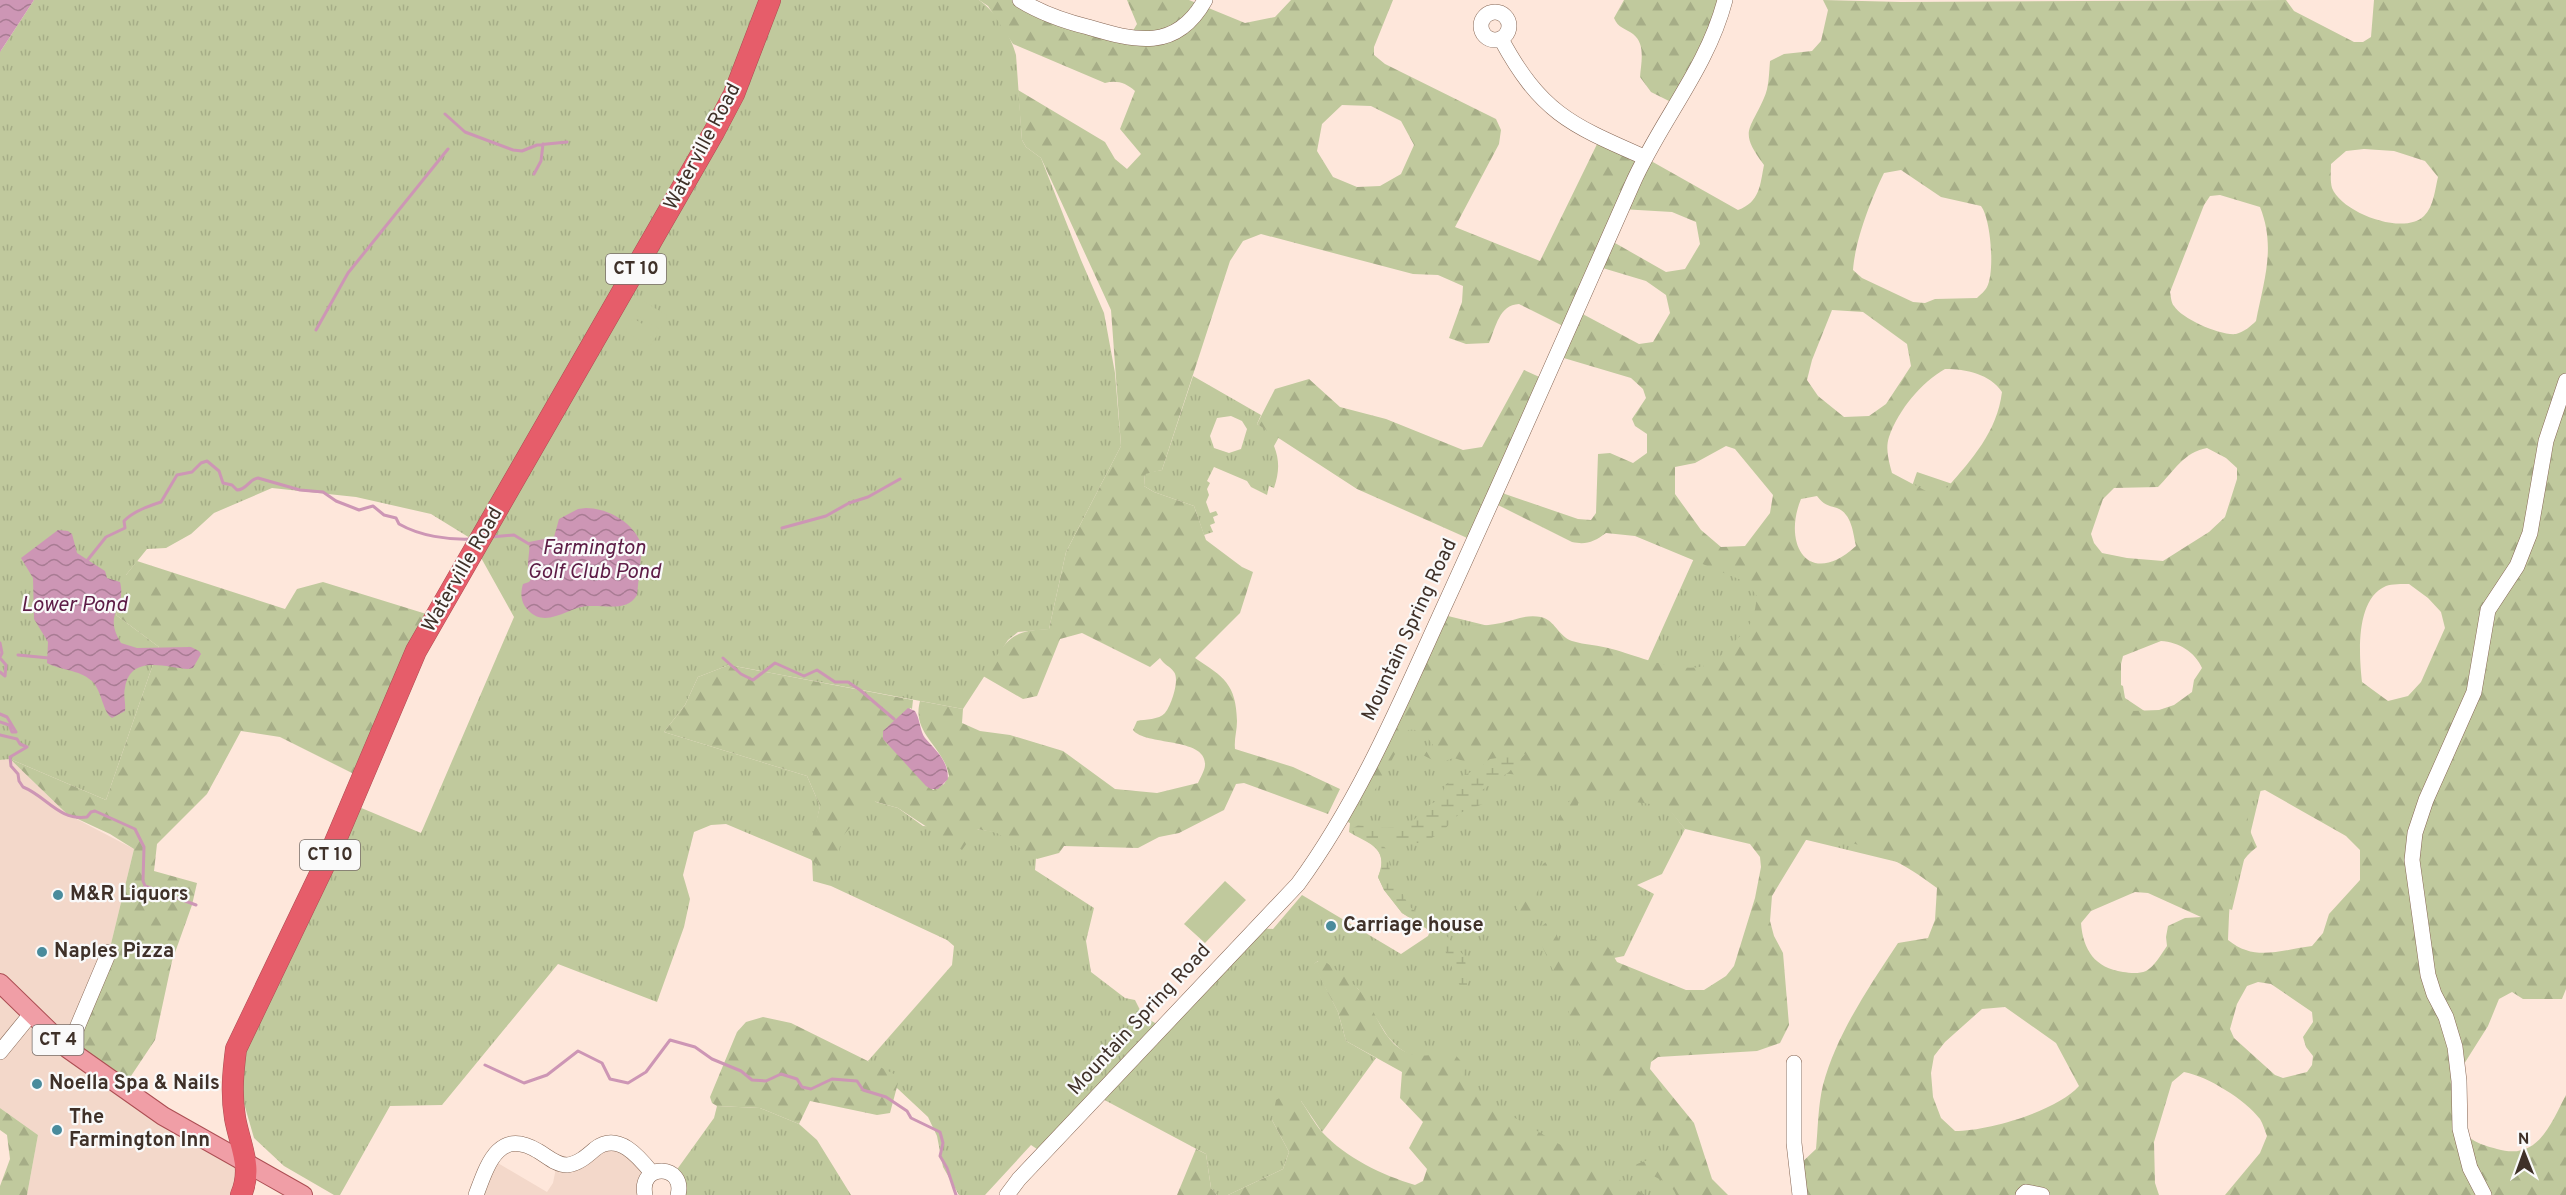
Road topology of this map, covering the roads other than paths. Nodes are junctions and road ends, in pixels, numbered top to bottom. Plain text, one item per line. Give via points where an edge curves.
1 (770, 0) edge
2 (1020, 0) edge
3 (1205, 0) edge
4 (1725, 0) edge
5 (1502, 39) dead end
6 (1644, 157) junction
7 (2566, 381) edge
8 (109, 952) dead end
9 (0, 983) edge
10 (31, 1014) junction
11 (68, 1049) junction
12 (0, 1052) edge
13 (1794, 1063) dead end
14 (247, 1164) junction
15 (652, 1173) junction
16 (241, 1195) edge
17 (303, 1195) edge
18 (476, 1195) edge
19 (645, 1195) edge
20 (678, 1195) edge
21 (1008, 1195) edge
22 (1800, 1195) edge
23 (2023, 1195) edge
24 (2042, 1195) edge
25 (2484, 1195) edge

1 - 14 highway, Waterville Road / CT 10 via 741,77 714,132 416,651 332,849 236,1049 231,1084
2 - 3 street via 1036,10 1128,39 1163,37 1177,30
4 - 6 street, Mountain Spring Road via 1689,85
5 - 6 street via 1517,69 1561,117
6 - 21 street, Mountain Spring Road via 1394,717 1323,850 1298,884
7 - 25 street via 2546,441 2530,533 2517,566 2488,610 2474,692 2426,801 2415,833 2412,860 2428,975 2455,1047 2460,1129 2470,1168
8 - 11 street
9 - 10 main road, CT 4
10 - 11 main road, CT 4
10 - 12 street
11 - 14 main road, CT 4 via 163,1116
13 - 22 street via 1794,1143
14 - 16 highway, CT 10
14 - 17 main road, CT 4
15 - 18 street via 624,1145 601,1145 588,1157 568,1165 557,1163 531,1147 513,1144 492,1155
15 - 19 street via 644,1183
15 - 20 street via 663,1170 673,1175 679,1185
23 - 24 street

